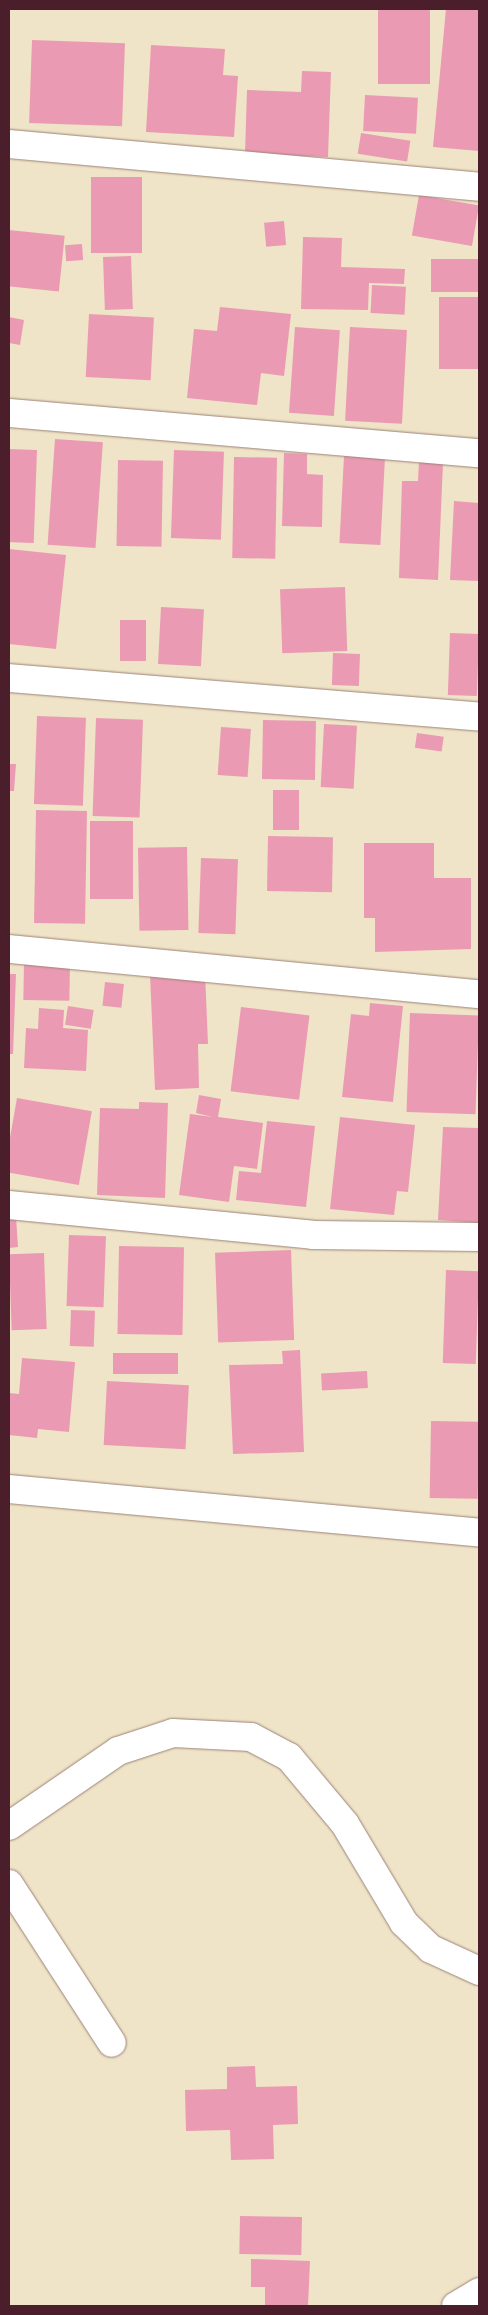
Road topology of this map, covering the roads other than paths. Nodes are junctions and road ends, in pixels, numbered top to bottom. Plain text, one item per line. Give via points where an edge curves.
1 (9, 144) edge
2 (479, 187) edge
3 (9, 413) edge
4 (479, 453) edge
5 (9, 678) edge
6 (479, 717) edge
7 (9, 949) edge
8 (479, 994) edge
9 (9, 1205) edge
10 (479, 1237) edge
11 (9, 1489) edge
12 (479, 1533) edge
13 (9, 1826) edge
14 (9, 1884) edge
15 (479, 1971) edge
16 (112, 2043) dead end
17 (479, 2292) edge
18 (456, 2306) edge

1 - 2 street
3 - 4 street
5 - 6 street
7 - 8 street
9 - 10 street via 313,1235
11 - 12 street
13 - 15 street via 118,1751 173,1733 251,1738 289,1757 345,1824 404,1923 431,1949
14 - 16 street
17 - 18 street

